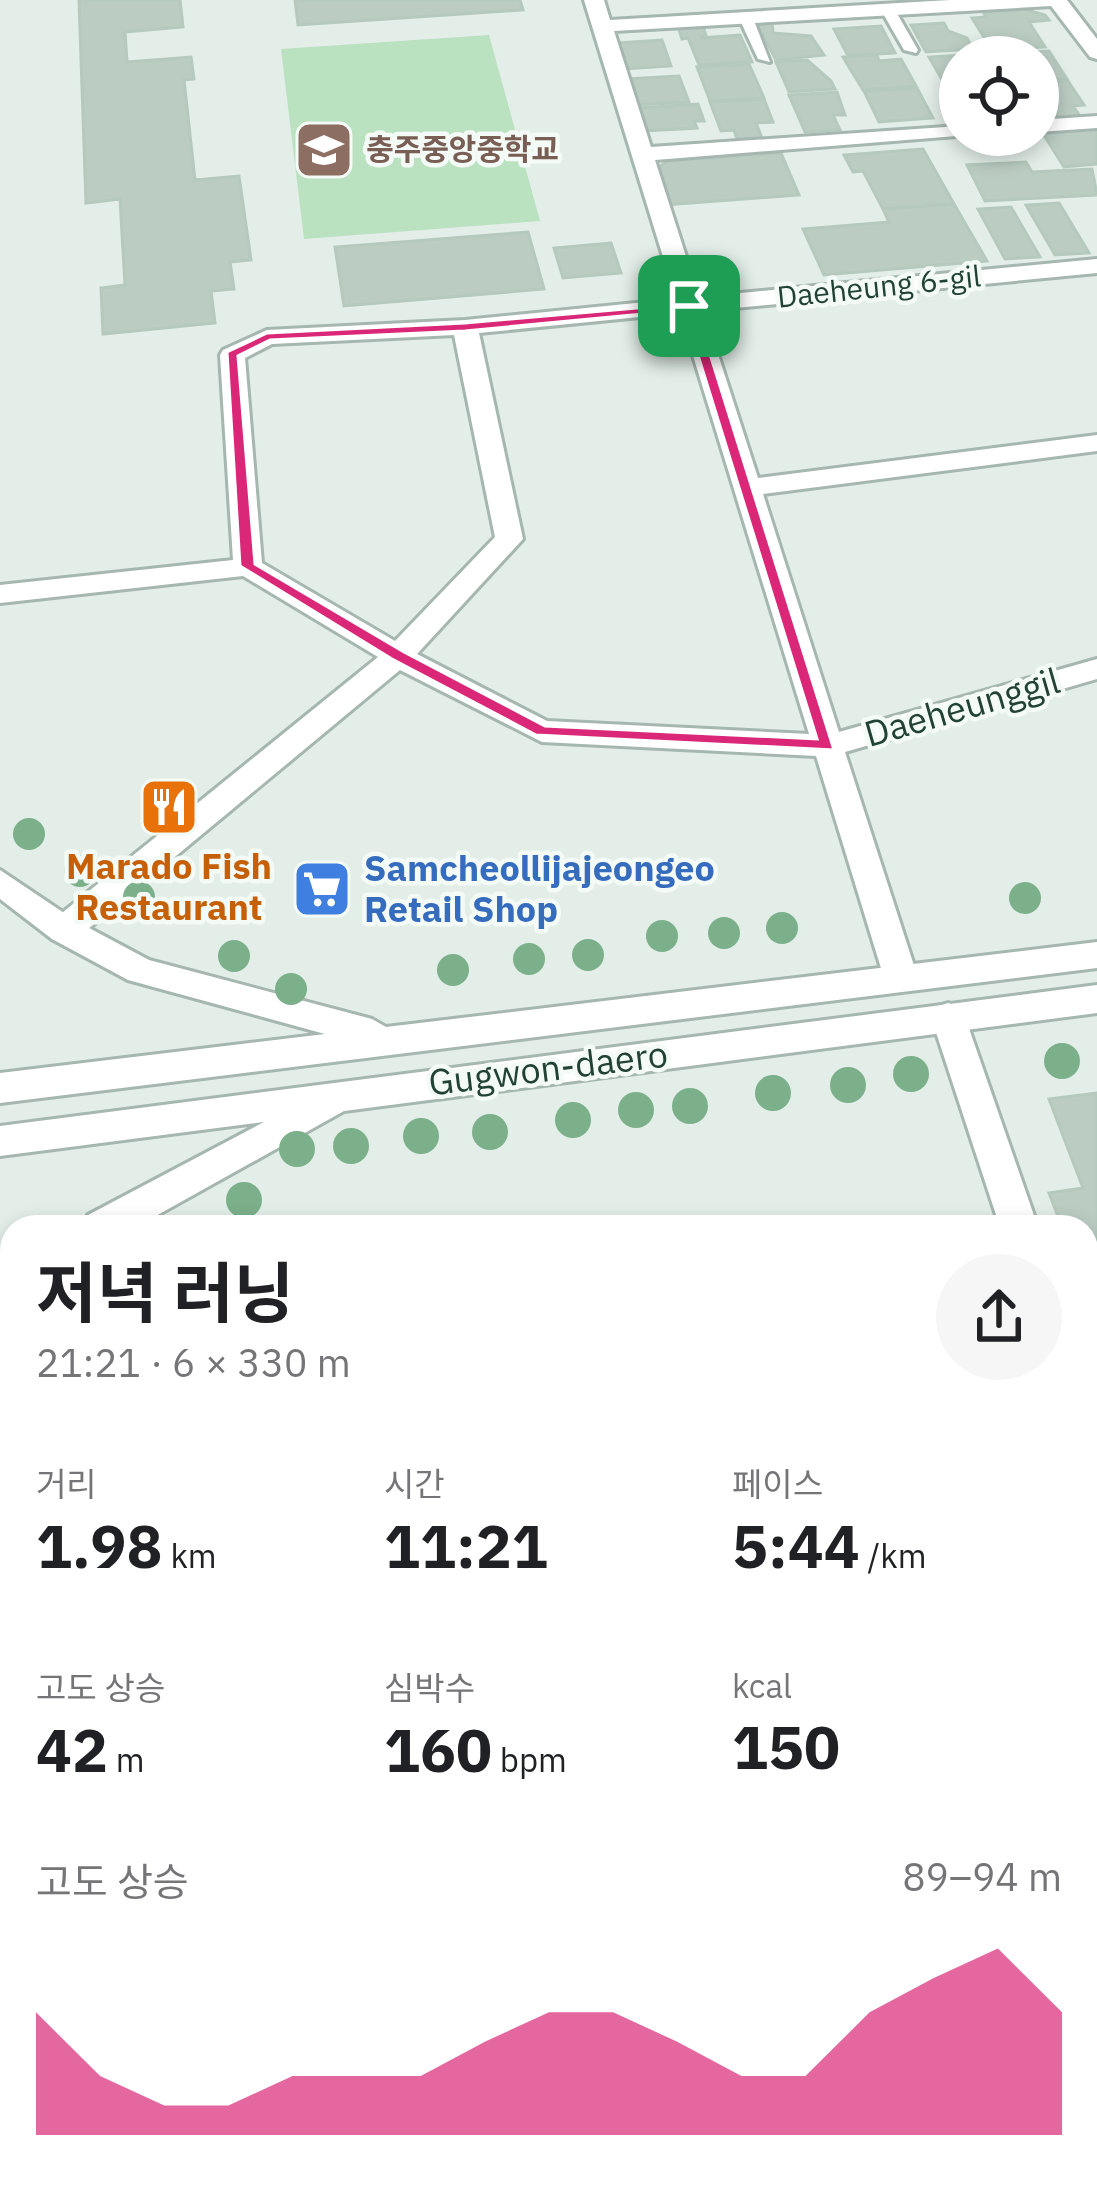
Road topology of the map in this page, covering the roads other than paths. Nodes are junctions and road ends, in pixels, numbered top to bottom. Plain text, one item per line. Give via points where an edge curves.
1 (1054, 0) edge
2 (888, 10) junction
3 (598, 13) edge
4 (746, 18) junction
5 (911, 50) dead end
6 (1097, 52) edge
7 (765, 59) dead end
8 (1097, 122) edge
9 (1059, 125) edge
10 (939, 133) edge
11 (642, 154) junction
12 (1097, 266) edge
13 (689, 306) junction
14 (465, 327) junction
15 (1097, 442) edge
16 (747, 488) junction
17 (248, 566) junction
18 (0, 593) edge
19 (398, 656) junction
20 (1097, 669) edge
21 (828, 746) junction
22 (0, 882) edge
23 (64, 930) junction
24 (1097, 955) edge
25 (901, 978) junction
26 (1097, 999) edge
27 (948, 1017) junction
28 (392, 1038) junction
29 (0, 1088) edge
30 (354, 1092) junction
31 (0, 1141) edge
32 (117, 1215) edge
33 (1015, 1215) edge

1 - 2 street
1 - 6 street
2 - 4 street
2 - 5 lane
3 - 4 street
3 - 11 street
4 - 7 lane
8 - 9 street
10 - 11 street
11 - 13 street
12 - 13 street, Daeheung 6-gil
13 - 14 street, Daeheung 6-gil
13 - 16 street
14 - 17 street, Daeheung 6-gil via 267,337 232,355
14 - 19 street via 509,538
15 - 16 street
16 - 21 street
17 - 18 street
17 - 19 street, Daeheunggil
19 - 21 street, Daeheunggil via 542,731
19 - 23 street
20 - 21 street, Daeheunggil
21 - 25 street
22 - 23 street
23 - 28 street via 140,971
24 - 25 street, Gugwon-daero
25 - 28 street, Gugwon-daero
26 - 27 street, Gugwon-daero
27 - 30 street, Gugwon-daero
27 - 33 street
28 - 29 street, Gugwon-daero
30 - 31 street, Gugwon-daero
30 - 32 street

